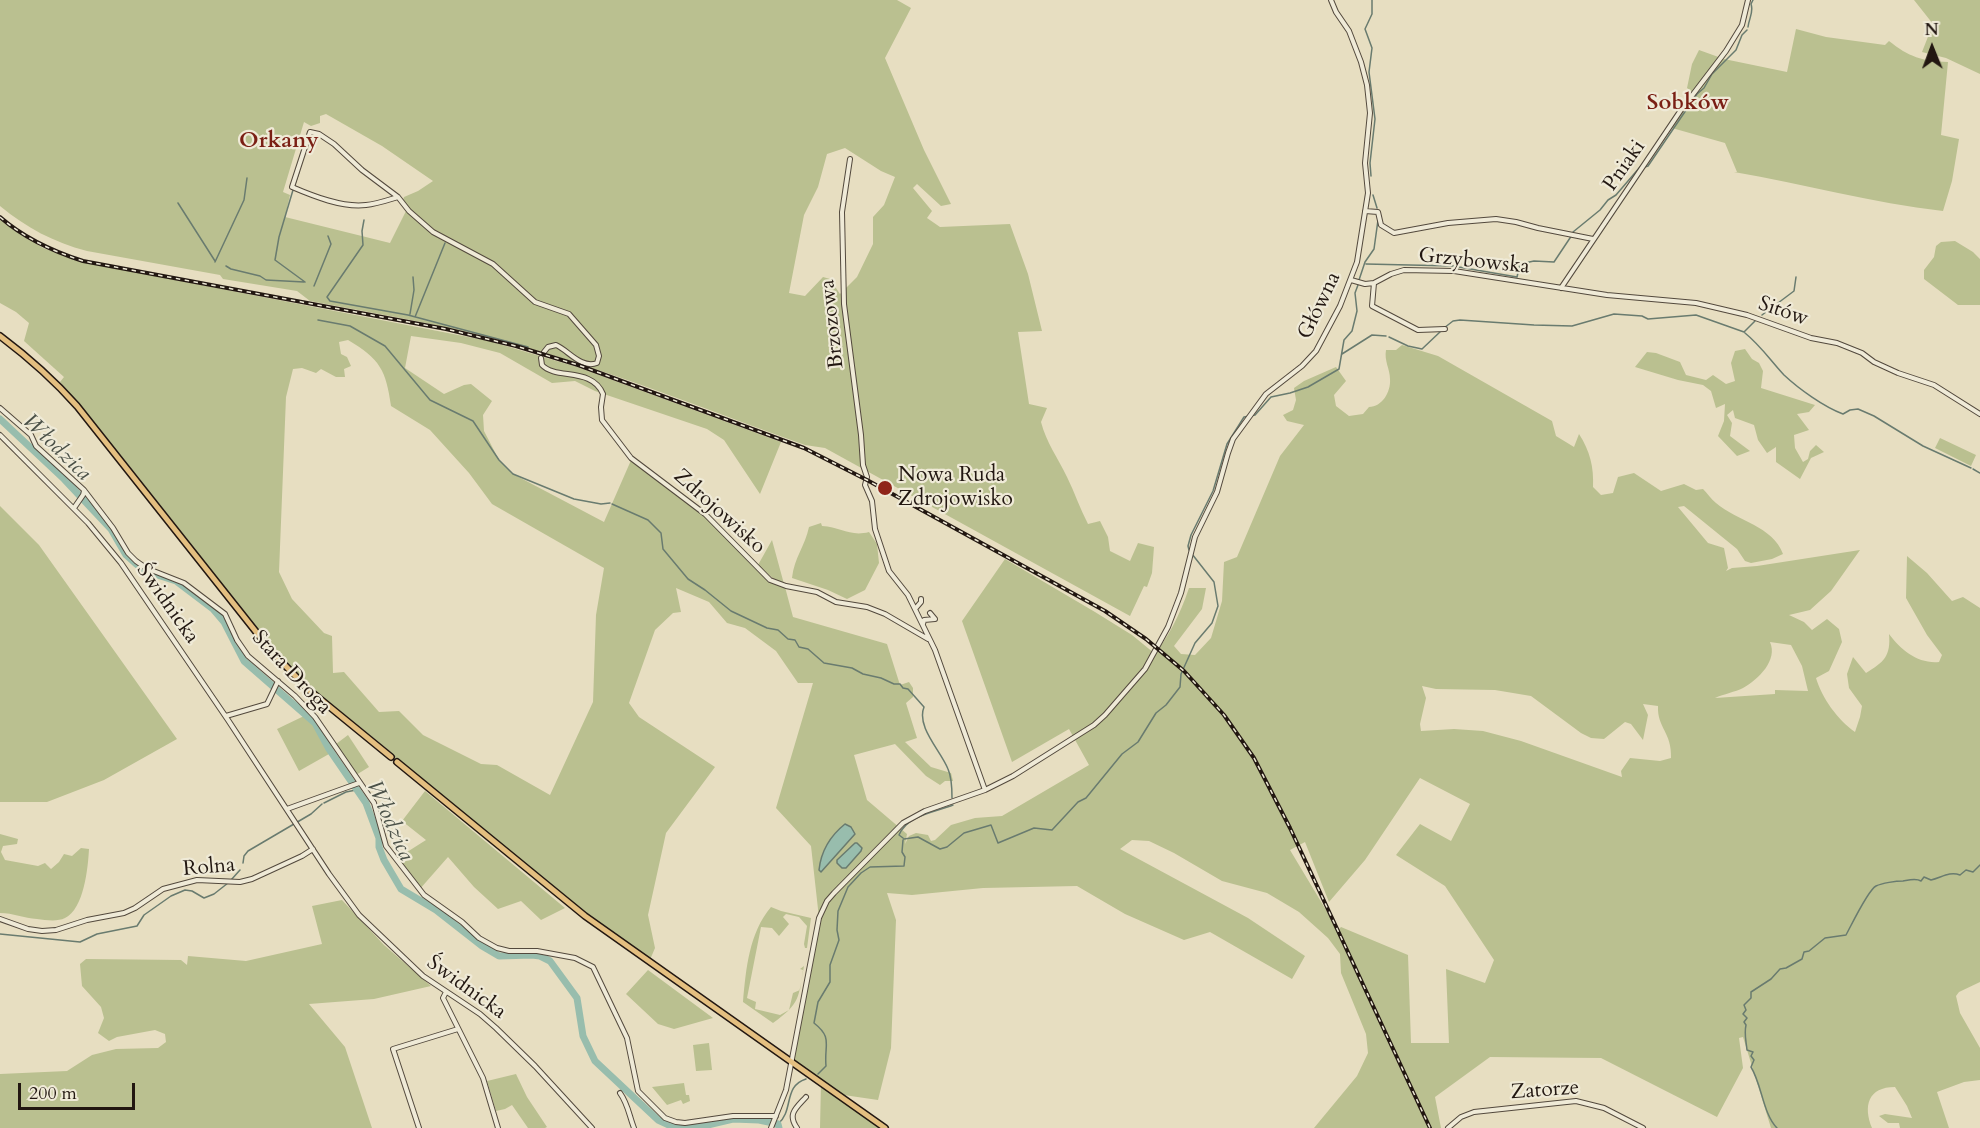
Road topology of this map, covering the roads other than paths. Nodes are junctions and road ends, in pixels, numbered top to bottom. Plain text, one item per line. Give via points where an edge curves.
1 (1331, 0) edge
2 (1748, 0) edge
3 (850, 159) dead end
4 (398, 197) junction
5 (1365, 211) junction
6 (1594, 239) junction
7 (1353, 281) junction
8 (1374, 283) junction
9 (1561, 288) junction
10 (1443, 329) dead end
11 (0, 336) edge
12 (544, 352) dead end
13 (542, 358) dead end
14 (0, 408) edge
15 (1980, 412) edge
16 (0, 435) edge
17 (84, 493) junction
18 (74, 508) junction
19 (921, 598) dead end
20 (915, 609) junction
21 (930, 613) dead end
22 (922, 625) junction
23 (928, 639) junction
24 (278, 682) junction
25 (226, 717) junction
26 (391, 757) dead end
27 (397, 762) dead end
28 (358, 783) junction
29 (985, 790) junction
30 (287, 809) junction
31 (313, 849) junction
32 (0, 919) edge
33 (446, 992) junction
34 (458, 1029) junction
35 (791, 1062) junction
36 (620, 1093) dead end
37 (806, 1097) dead end
38 (775, 1118) junction
39 (419, 1128) edge
40 (498, 1128) edge
41 (592, 1128) edge
42 (634, 1128) edge
43 (771, 1128) edge
44 (797, 1128) edge
45 (885, 1128) edge
46 (1448, 1128) edge
47 (1643, 1128) edge

1 - 5 street, Główna via 1349,31 1367,85 1370,121
2 - 6 street, Pniaki via 1742,25 1726,51
3 - 20 street, Brzozowa via 842,212 843,290 865,485 889,571
4 - 4 street via 334,144 310,132 292,187 356,205
4 - 12 street via 433,232 492,264 535,302 569,314 596,345 598,360 590,364 555,345
5 - 6 street, Grzybowska via 1376,212 1381,225 1394,233 1496,219
5 - 7 street, Główna
6 - 9 street, Pniaki
7 - 8 street, Grzybowska
7 - 29 street, Główna via 1311,358 1267,392 1230,446 1217,492 1192,549 1181,593 1145,669 1081,735
8 - 9 street, Grzybowska via 1413,269 1454,271
8 - 10 street via 1372,306 1418,330
9 - 15 street, Sitów via 1696,303 1747,315 1862,353 1898,373 1934,385
11 - 26 main road via 77,406 285,666
13 - 23 street, Zdrojowisko via 542,365 550,372 575,374 599,387 603,394 602,420 632,458 705,514 770,580 817,592 836,602 867,607
14 - 17 street
16 - 18 street, Świdnicka
17 - 18 street
17 - 24 street, Stara Droga via 136,561 184,583 221,609 248,656
18 - 25 street, Świdnicka via 121,563
19 - 20 street
20 - 22 street
21 - 22 street via 935,619 924,620
22 - 23 street
23 - 29 street
24 - 25 street via 264,706
24 - 28 street, Stara Droga via 315,717
25 - 30 street, Świdnicka
27 - 35 main road via 585,916
28 - 30 street
28 - 38 street, Stara Droga via 376,808 387,846 419,890 479,938 497,948 575,958 593,967 627,1038 638,1090 665,1118 685,1123 743,1115
29 - 35 street via 903,823 827,901 819,918
30 - 31 street, Świdnicka
31 - 32 street, Rolna via 246,880 197,880 163,889 124,913 56,930 28,929
31 - 33 street, Świdnicka via 359,915 409,964
33 - 34 street via 442,998
33 - 41 street, Świdnicka via 496,1028
34 - 39 street via 393,1049
34 - 40 street via 483,1078
35 - 38 street
35 - 45 main road
36 - 42 street
37 - 44 street via 792,1113
38 - 43 street
46 - 47 street, Zatorze via 1474,1112 1576,1101 1604,1108

